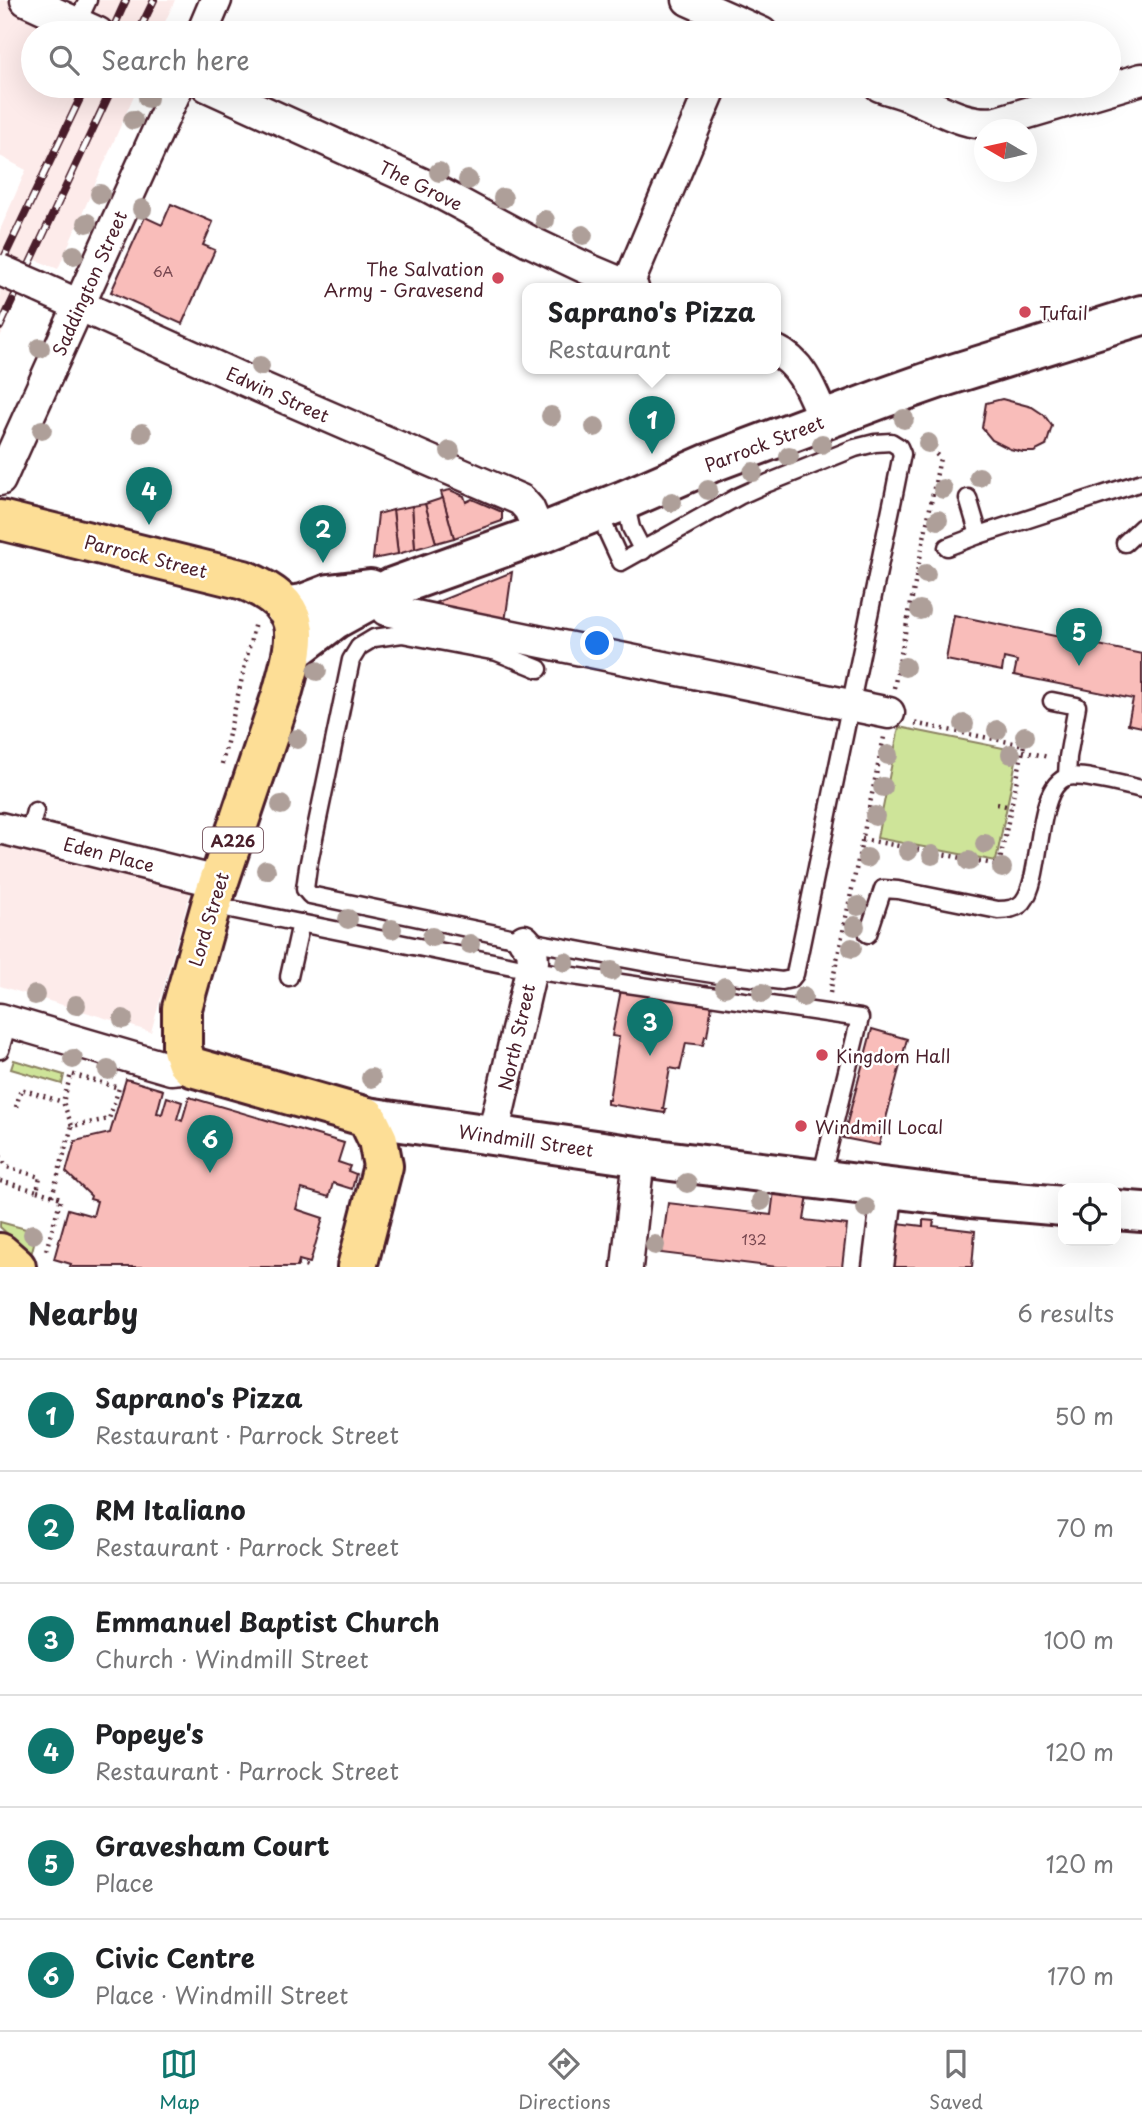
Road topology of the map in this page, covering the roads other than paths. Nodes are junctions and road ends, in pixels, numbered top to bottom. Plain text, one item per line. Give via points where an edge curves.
1 (26, 0) edge
2 (216, 0) edge
3 (688, 0) edge
4 (88, 21) edge
5 (207, 21) edge
6 (728, 21) edge
7 (1142, 79) edge
8 (1121, 85) edge
9 (173, 98) edge
10 (233, 98) edge
11 (707, 98) edge
12 (914, 98) edge
13 (1078, 98) edge
14 (0, 270) edge
15 (621, 283) edge
16 (633, 283) edge
17 (79, 303) junction
18 (1142, 315) edge
19 (781, 354) edge
20 (824, 420) junction
21 (0, 480) edge
22 (1142, 482) edge
23 (968, 498) dead end
24 (611, 506) junction
25 (0, 520) edge
26 (1142, 527) edge
27 (540, 534) junction
28 (979, 535) junction
29 (1125, 543) dead end
30 (947, 547) dead end
31 (643, 551) junction
32 (389, 599) junction
33 (270, 611) junction
34 (293, 651) junction
35 (540, 670) dead end
36 (1052, 701) dead end
37 (850, 705) junction
38 (895, 717) road end
39 (1067, 777) junction
40 (1142, 789) edge
41 (0, 828) edge
42 (215, 893) junction
43 (301, 923) junction
44 (868, 934) dead end
45 (524, 940) junction
46 (532, 970) junction
47 (289, 977) dead end
48 (3, 1030) edge
49 (192, 1067) junction
50 (367, 1117) junction
51 (493, 1136) junction
52 (639, 1157) junction
53 (821, 1178) junction
54 (888, 1187) junction
55 (1058, 1206) edge
56 (1121, 1210) edge
57 (1142, 1212) edge
58 (634, 1266) edge
59 (357, 1267) edge
60 (878, 1267) edge

1 - 4 street
2 - 5 street
3 - 6 street
7 - 8 street
9 - 17 street, Saddington Street
10 - 15 street, The Grove
11 - 16 street
12 - 13 street via 979,123
14 - 17 street, Edwin Street, bridge
17 - 21 street, Saddington Street
17 - 27 street, Edwin Street via 521,500
18 - 20 street, Parrock Street via 940,378
19 - 20 street via 809,385
20 - 24 street, Parrock Street
22 - 28 lane
23 - 28 lane
24 - 27 street, Parrock Street
24 - 31 lane via 631,528
24 - 31 lane via 621,562
25 - 33 main road, Parrock Street via 244,580 258,586
26 - 29 lane
27 - 32 street, Parrock Street
28 - 30 lane
31 - 37 lane via 768,483 855,448 891,442 899,447 902,454
32 - 33 street, Parrock Street via 329,594
32 - 34 street, Parrock Street via 335,620
32 - 37 street
33 - 34 main road, A226 via 292,620 296,631
34 - 42 main road, Lord Street / A226
35 - 45 lane via 498,652 401,634 374,638 359,647 351,660 305,889 318,898
36 - 39 lane via 1077,706
37 - 38 street
37 - 45 lane via 791,979 719,975
39 - 40 lane
39 - 44 lane via 1052,791 1030,887 1020,905 998,910 883,889
41 - 42 street, Eden Place via 32,823
42 - 43 lane
42 - 49 main road, Lord Street / A226 via 181,1014 182,1049
43 - 46 lane
43 - 47 lane
45 - 46 street, North Street via 532,949
46 - 51 street, North Street
46 - 53 lane via 860,1018
48 - 49 street, Windmill Street via 171,1069
49 - 50 main road, Windmill Street
50 - 51 street, Windmill Street
50 - 59 main road via 383,1166
51 - 52 street, Windmill Street
52 - 53 street, Windmill Street
52 - 58 street
53 - 54 street, Windmill Street
54 - 55 street, Windmill Street
54 - 60 street
56 - 57 street

